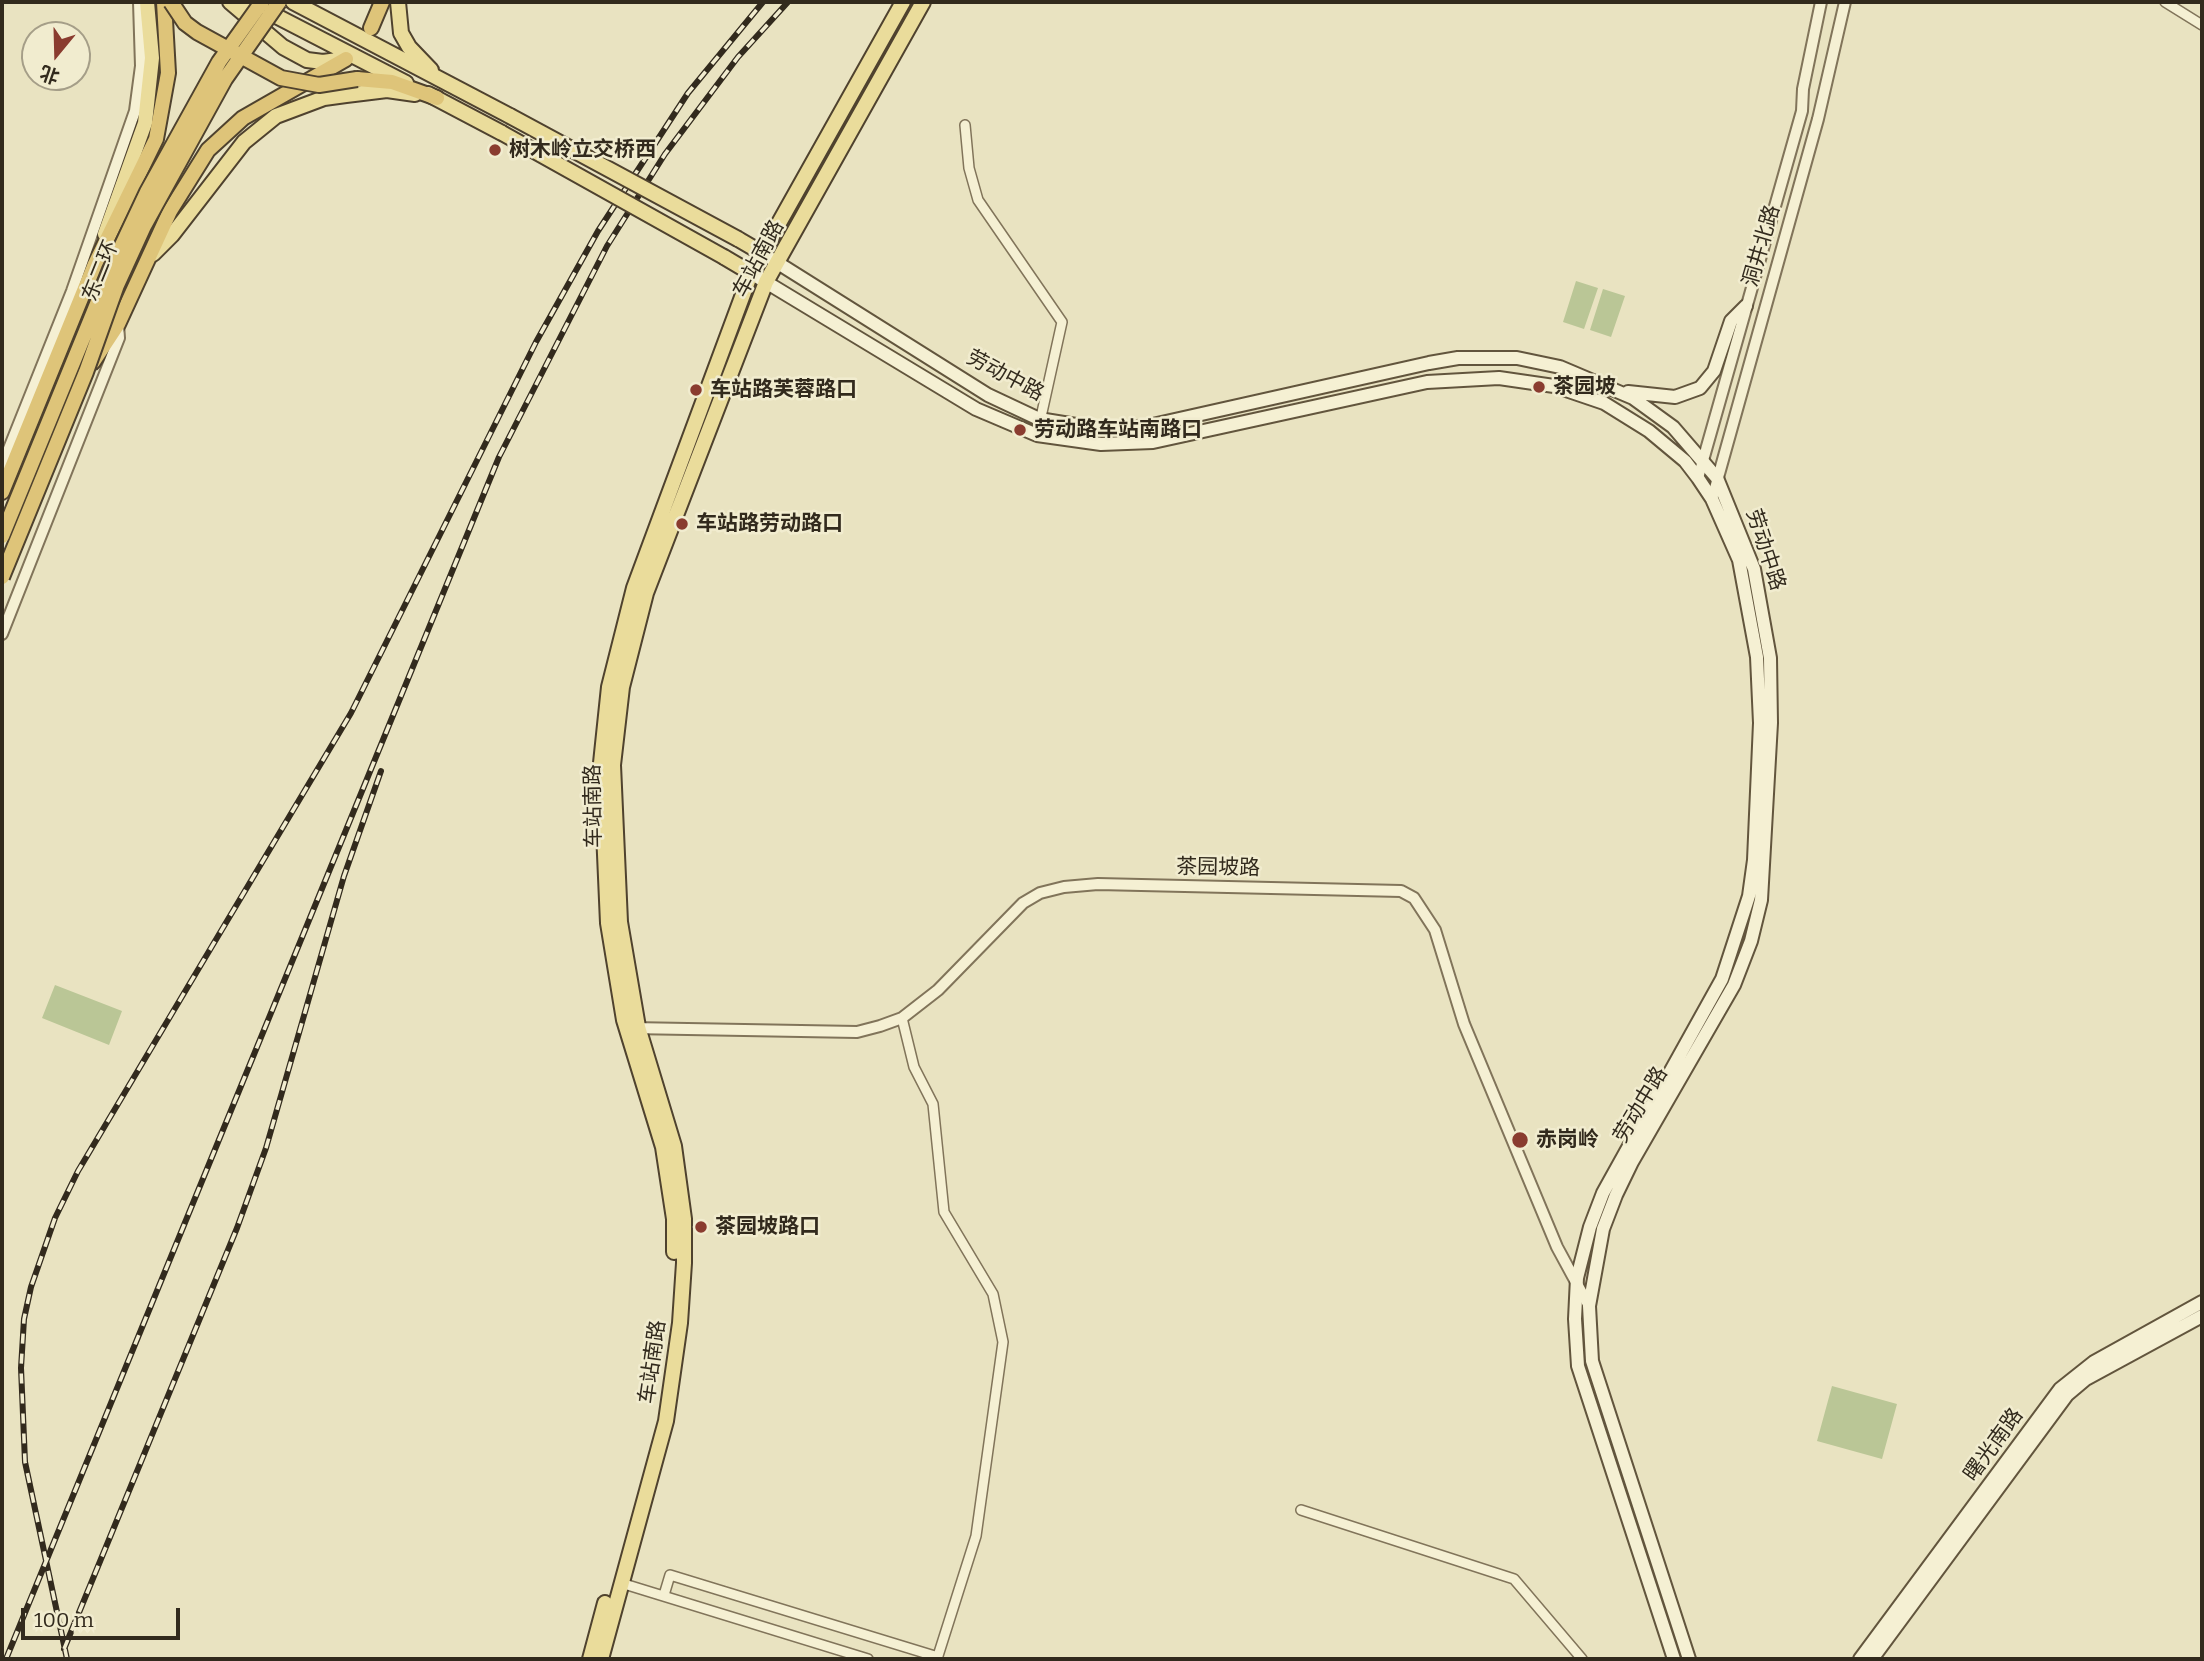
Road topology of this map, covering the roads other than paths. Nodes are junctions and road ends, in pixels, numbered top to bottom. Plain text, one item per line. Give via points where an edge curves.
1 (139, 2) edge
2 (147, 2) edge
3 (164, 2) edge
4 (171, 2) edge
5 (230, 2) edge
6 (249, 2) edge
7 (262, 2) edge
8 (279, 2) edge
9 (293, 2) edge
10 (316, 2) edge
11 (374, 2) edge
12 (382, 2) edge
13 (398, 2) edge
14 (903, 2) edge
15 (923, 2) edge
16 (1821, 2) edge
17 (1845, 2) edge
18 (2165, 2) edge
19 (2202, 25) edge
20 (342, 28) junction
21 (346, 58) joint
22 (440, 77) junction
23 (437, 98) junction
24 (965, 125) dead end
25 (153, 254) junction
26 (762, 254) junction
27 (778, 263) junction
28 (95, 264) junction
29 (751, 273) junction
30 (766, 282) junction
31 (1746, 306) junction
32 (118, 324) junction
33 (86, 372) junction
34 (1614, 389) junction
35 (1040, 419) junction
36 (1037, 435) junction
37 (1703, 458) junction
38 (2, 466) edge
39 (1698, 478) junction
40 (1717, 478) junction
41 (2, 492) edge
42 (1712, 499) junction
43 (2, 536) edge
44 (2, 577) edge
45 (2, 634) edge
46 (902, 1017) junction
47 (632, 1028) junction
48 (1577, 1278) junction
49 (2202, 1302) edge
50 (1589, 1306) junction
51 (2202, 1316) edge
52 (1301, 1510) dead end
53 (621, 1583) junction
54 (664, 1595) junction
55 (938, 1658) edge
56 (590, 1659) edge
57 (601, 1659) edge
58 (868, 1659) edge
59 (1582, 1659) edge
60 (1674, 1659) edge
61 (1689, 1659) edge
62 (1860, 1659) edge
63 (1872, 1659) edge

1 - 38 street via 141,66 135,111 72,291
2 - 28 main road via 152,58 145,123
3 - 28 highway via 168,73 162,119 148,160
4 - 23 highway, bridge via 197,32 281,78 319,85 357,79 392,82
5 - 21 main road via 283,47 307,60
6 - 23 main road, 劳动中路
7 - 43 highway, 东二环, bridge via 219,62 147,192
8 - 33 highway, 东二环, bridge via 225,79 156,201 117,285
9 - 20 main road
10 - 20 main road
11 - 12 highway via 371,28
13 - 22 main road via 401,33
14 - 26 main road, 车站南路
15 - 27 main road, 车站南路
16 - 31 street, 洞井北路 via 1802,111
17 - 40 street, 洞井北路 via 1818,119
18 - 19 street
20 - 22 main road
21 - 25 highway via 243,118 208,150 165,219
22 - 26 main road, 劳动中路, bridge
23 - 25 main road via 387,90 324,99 262,125
23 - 29 main road, 劳动中路, bridge
24 - 35 street via 978,200 1062,322
25 - 32 highway
26 - 27 main road, 劳动中路
26 - 29 main road, 车站南路
27 - 30 main road, 车站南路
27 - 35 main road, 劳动中路 via 988,395
28 - 41 highway
29 - 30 main road, 劳动中路
29 - 47 main road, 车站南路 via 634,588 609,687 601,763 608,923
30 - 36 main road, 劳动中路 via 976,409
30 - 47 main road, 车站南路 via 646,593 622,687 613,806
31 - 34 main road via 1731,321 1714,371 1700,388 1675,397
31 - 37 street, 洞井北路
32 - 33 highway, bridge
32 - 45 street via 119,338
33 - 44 highway, 东二环, bridge
34 - 35 main road, 劳动中路 via 1541,361 1458,358 1148,426 1107,430
34 - 37 main road, 劳动中路 via 1654,413
35 - 36 street
36 - 39 main road, 劳动中路 via 1101,444 1153,442 1427,382 1499,378 1554,386 1604,403 1649,431
37 - 39 street, 洞井北路
37 - 40 main road, 劳动中路
39 - 42 main road, 劳动中路
40 - 42 street, 洞井北路
40 - 50 main road, 劳动中路 via 1754,569 1770,658 1761,900 1734,985 1616,1195 1601,1239
42 - 48 main road, 劳动中路 via 1739,561 1760,680 1749,896 1717,991 1603,1192
46 - 47 street, 茶园坡路 via 857,1032
46 - 48 street, 茶园坡路 via 938,990 1023,904 1040,893 1098,884 1401,891 1414,898 1435,930 1464,1024 1557,1247
46 - 55 street via 914,1067 933,1104 944,1212 993,1294 1003,1342 976,1536
47 - 53 main road, 车站南路 via 674,1146 684,1219 684,1263 666,1421
47 - 56 main road, 车站南路 via 671,1200 671,1324 650,1453
48 - 50 street, 茶园坡路
48 - 60 main road, 劳动中路 via 1577,1366
49 - 62 main road, 曙光南路 via 2094,1362 2060,1389
50 - 61 main road, 劳动中路 via 1592,1361
51 - 63 main road, 曙光南路 via 2086,1379 2067,1395
52 - 59 street via 1514,1579
53 - 54 street
53 - 57 main road, 车站南路
54 - 55 street via 670,1575
54 - 58 street

